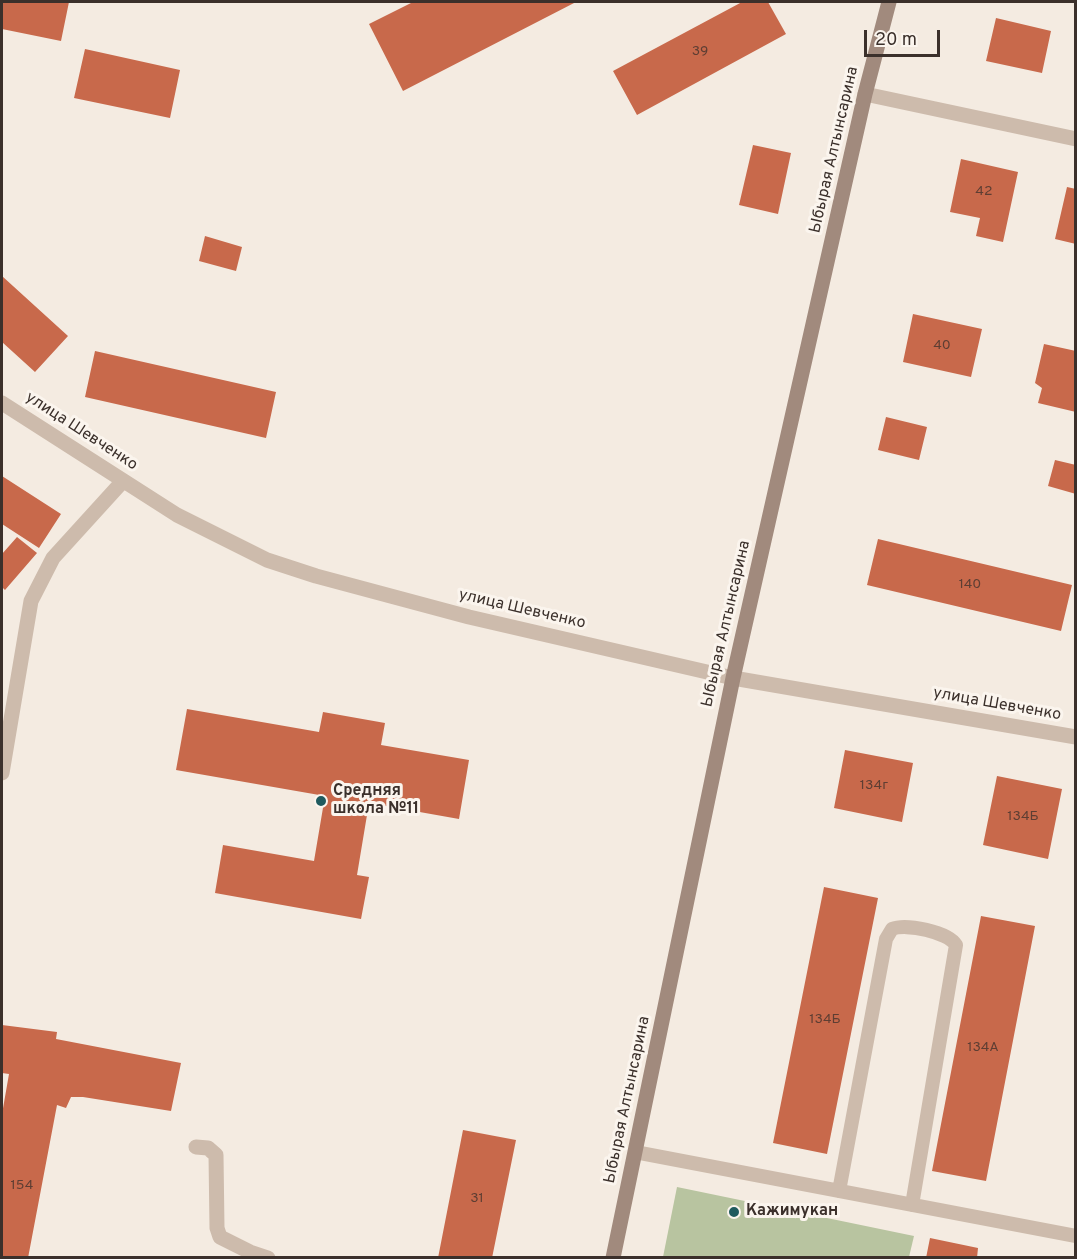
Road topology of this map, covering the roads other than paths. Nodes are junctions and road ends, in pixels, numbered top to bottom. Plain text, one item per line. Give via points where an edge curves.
1 (890, 2) edge
2 (866, 94) junction
3 (1076, 139) edge
4 (2, 403) edge
5 (123, 481) junction
6 (733, 678) junction
7 (1076, 737) edge
8 (2, 773) edge
9 (195, 1147) dead end
10 (635, 1152) junction
11 (839, 1191) junction
12 (912, 1204) junction
13 (1076, 1236) edge
14 (268, 1257) edge
15 (613, 1257) edge

1 - 2 street, Ыбырая Алтынсарина
2 - 3 street
2 - 6 street, Ыбырая Алтынсарина
4 - 5 street, улица Шевченко
5 - 6 street, улица Шевченко via 177,515 267,560 468,616
5 - 8 street via 53,558 31,601
6 - 7 street, улица Шевченко
6 - 10 street, Ыбырая Алтынсарина
9 - 14 street via 207,1148 216,1155 220,1237
10 - 11 lane
10 - 15 street, Ыбырая Алтынсарина
11 - 12 lane
11 - 12 lane via 886,939 892,929 904,926 949,936 956,945
12 - 13 lane

